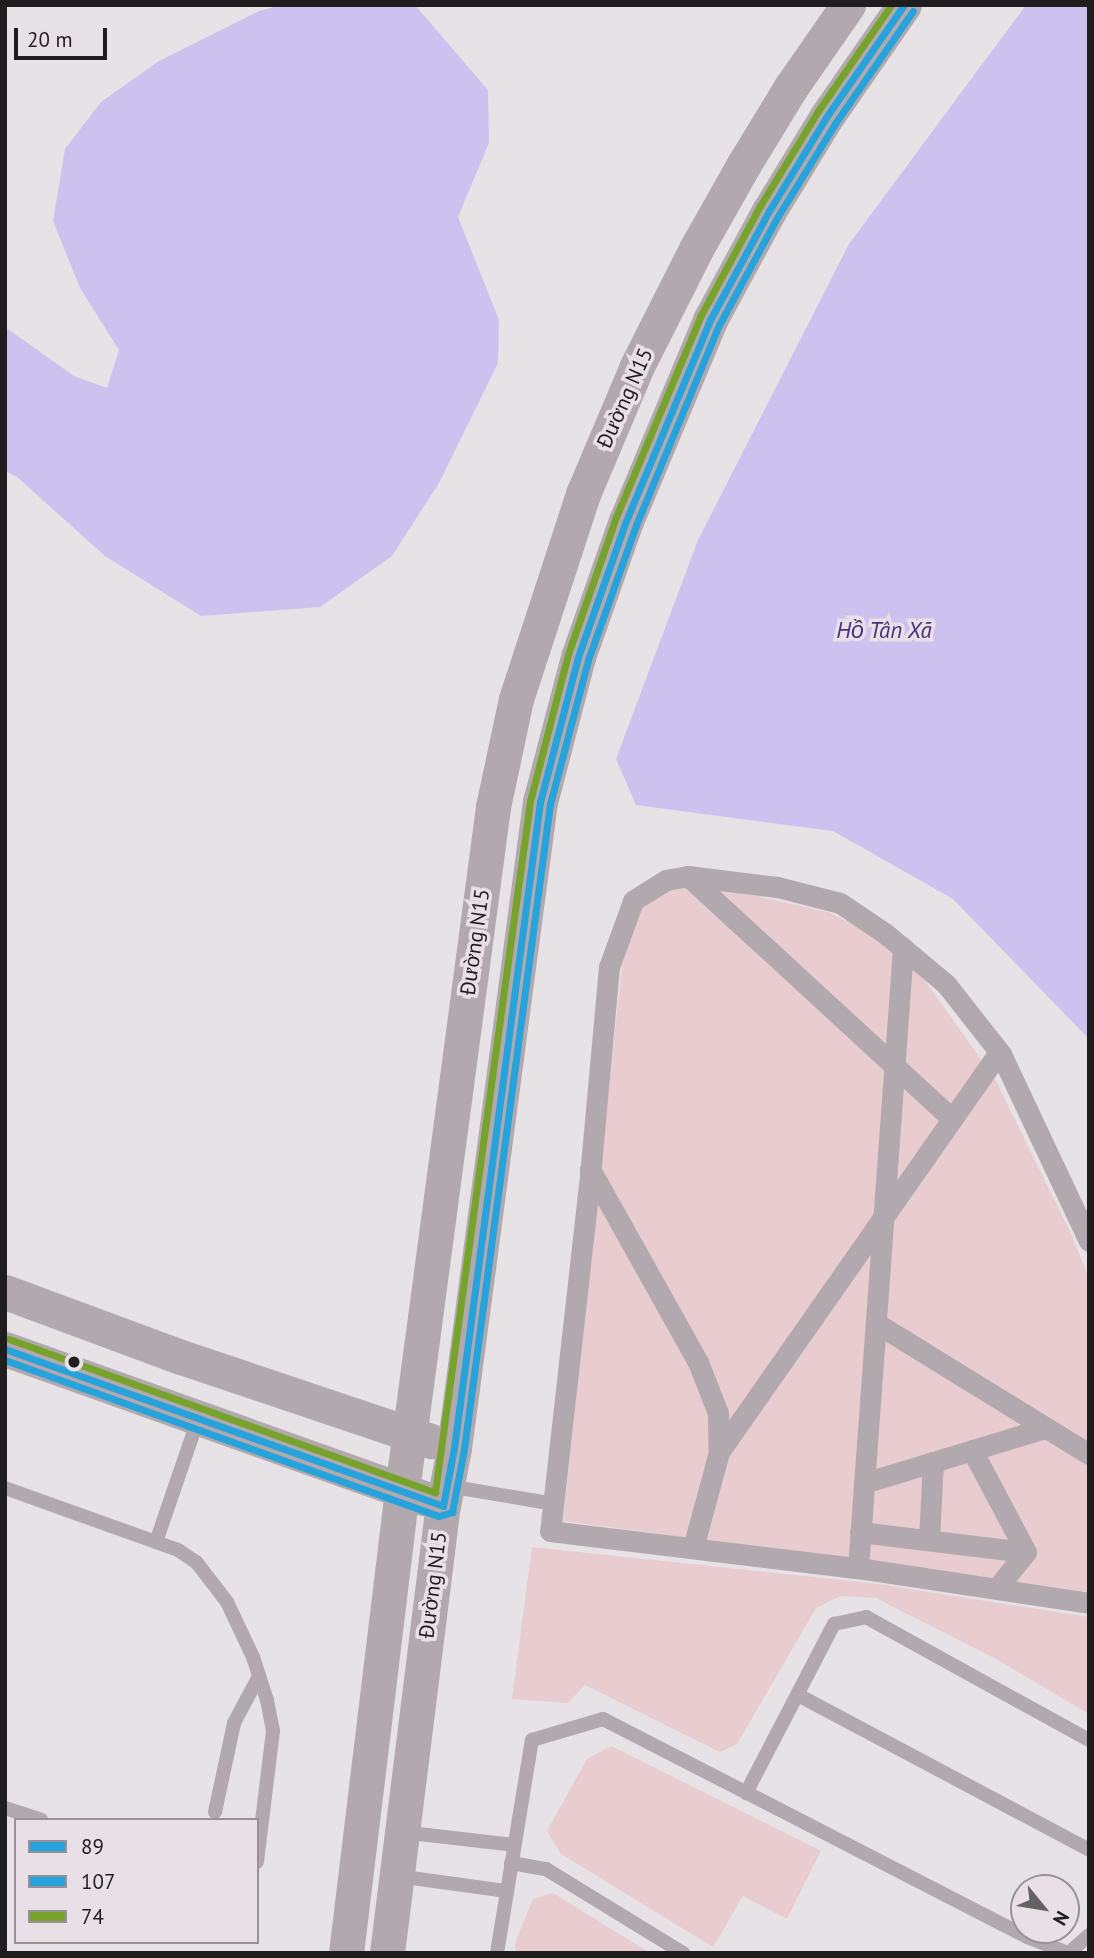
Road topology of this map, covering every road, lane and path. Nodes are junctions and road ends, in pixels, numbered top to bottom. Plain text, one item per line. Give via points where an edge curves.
1 (848, 5) edge
2 (904, 5) edge
3 (688, 876) junction
4 (903, 948) junction
5 (999, 1052) junction
6 (894, 1063) junction
7 (952, 1119) junction
8 (590, 1169) junction
9 (883, 1217) junction
10 (1089, 1241) edge
11 (5, 1292) edge
12 (876, 1323) junction
13 (5, 1349) edge
14 (198, 1419) junction
15 (1045, 1429) junction
16 (410, 1434) junction
17 (454, 1448) junction
18 (972, 1450) junction
19 (719, 1452) junction
20 (1089, 1454) edge
21 (933, 1462) junction
22 (864, 1483) junction
23 (5, 1488) edge
24 (402, 1490) junction
25 (445, 1496) junction
26 (554, 1504) junction
27 (860, 1532) junction
28 (929, 1541) junction
29 (156, 1542) junction
30 (693, 1548) junction
31 (1026, 1552) junction
32 (858, 1568) junction
33 (997, 1588) junction
34 (1089, 1603) edge
35 (259, 1676) junction
36 (797, 1695) junction
37 (1089, 1740) edge
38 (746, 1793) junction
39 (5, 1808) edge
40 (215, 1812) dead end
41 (35, 1818) edge
42 (402, 1832) junction
43 (259, 1846) edge
44 (514, 1846) junction
45 (1089, 1850) edge
46 (511, 1863) junction
47 (397, 1876) junction
48 (507, 1891) junction
49 (1089, 1935) edge
50 (346, 1953) edge
51 (387, 1953) edge
52 (497, 1953) edge
53 (683, 1953) edge
54 (1068, 1953) edge

1 - 16 street, Đường N15 via 744,164 637,366 583,494 516,699 493,807
2 - 17 street, Đường N15 via 768,211 710,320 626,521 578,657 540,802
3 - 4 street via 777,887 840,902
3 - 6 street
3 - 8 street via 666,880 633,901 609,967
4 - 5 street via 946,984
4 - 6 street
5 - 7 street
5 - 10 street
6 - 7 street
6 - 9 street
7 - 9 street
8 - 19 street via 698,1362 718,1413
8 - 26 street
9 - 12 street
9 - 19 street
11 - 16 street
12 - 15 street
12 - 22 street
13 - 14 street
14 - 24 street
14 - 29 lane
15 - 18 street
15 - 20 street
16 - 17 street
16 - 24 street, Đường N15
17 - 25 street, Đường N15
18 - 21 street
18 - 31 street
19 - 30 street
21 - 22 street
21 - 28 street
22 - 27 street
23 - 29 lane
24 - 25 street
24 - 50 street, Đường N15
25 - 26 lane
25 - 42 street, Đường N15
26 - 30 street via 550,1531
27 - 28 street
27 - 32 street
28 - 31 street
29 - 35 lane via 197,1563 234,1615
30 - 32 street
31 - 33 street
32 - 33 street
33 - 34 street
35 - 40 lane via 234,1723
35 - 43 lane via 273,1731
36 - 37 lane via 834,1624 866,1617
36 - 38 lane
36 - 45 lane
38 - 44 lane via 603,1719 532,1740
38 - 54 lane via 1027,1937
39 - 41 lane
42 - 44 lane
42 - 47 street, Đường N15
44 - 46 lane
46 - 48 lane
46 - 53 lane via 546,1869
47 - 48 lane
47 - 51 street, Đường N15
48 - 52 lane
49 - 54 lane

